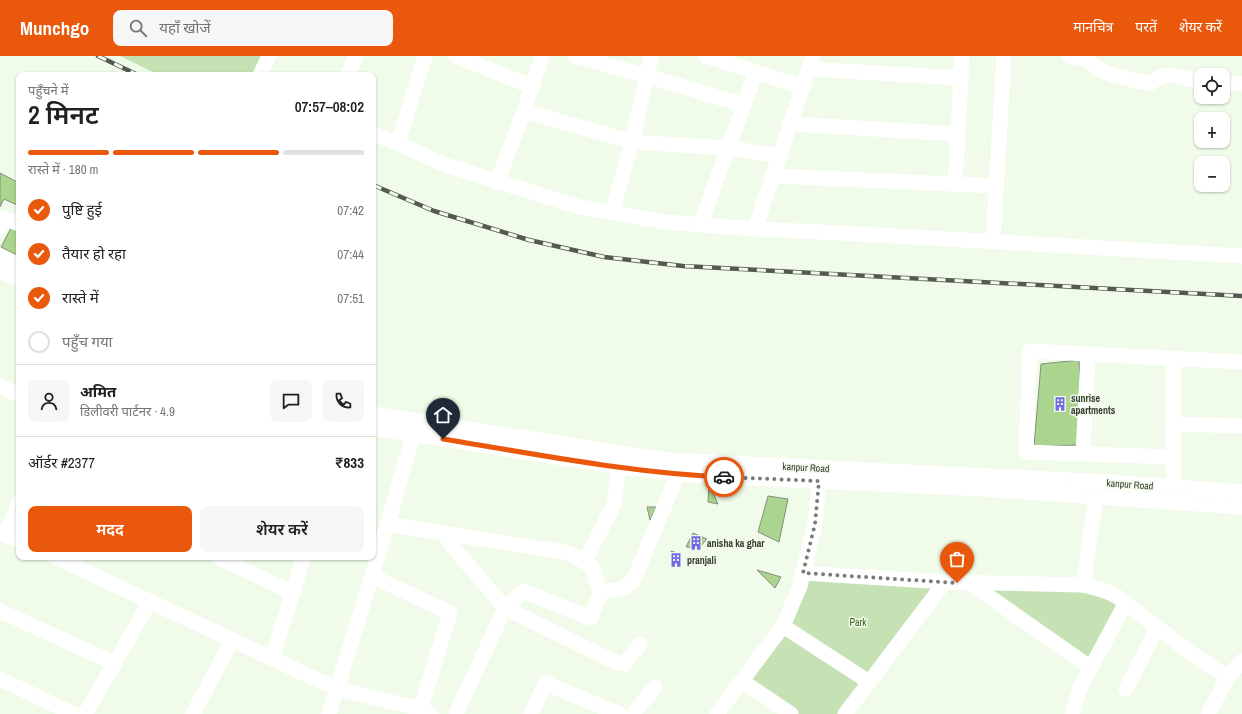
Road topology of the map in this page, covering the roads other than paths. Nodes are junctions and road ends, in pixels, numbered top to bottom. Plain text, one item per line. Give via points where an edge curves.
1 (269, 56) edge
2 (356, 56) edge
3 (425, 56) edge
4 (456, 56) edge
5 (542, 56) edge
6 (575, 56) edge
7 (651, 56) edge
8 (706, 56) edge
9 (962, 56) edge
10 (1004, 56) edge
11 (1069, 56) edge
12 (1088, 57) edge
13 (811, 63) edge
14 (261, 72) edge
15 (349, 72) edge
16 (756, 72) junction
17 (647, 76) junction
18 (961, 78) junction
19 (1194, 79) edge
20 (1230, 83) edge
21 (1242, 84) edge
22 (533, 87) junction
23 (803, 87) junction
24 (744, 105) junction
25 (524, 111) junction
26 (790, 124) junction
27 (958, 134) junction
28 (376, 135) edge
29 (632, 142) junction
30 (398, 143) junction
31 (728, 148) junction
32 (780, 156) junction
33 (773, 176) junction
34 (497, 182) junction
35 (955, 185) junction
36 (996, 186) junction
37 (612, 212) junction
38 (16, 223) edge
39 (700, 225) junction
40 (0, 227) edge
41 (755, 229) junction
42 (993, 242) junction
43 (0, 256) edge
44 (1242, 256) edge
45 (16, 264) edge
46 (0, 271) edge
47 (16, 279) edge
48 (1088, 354) junction
49 (1174, 358) junction
50 (1242, 362) edge
51 (0, 386) edge
52 (16, 394) edge
53 (376, 415) edge
54 (1173, 424) junction
55 (1242, 426) edge
56 (376, 428) edge
57 (416, 428) junction
58 (1083, 454) junction
59 (1173, 457) junction
60 (619, 467) junction
61 (768, 472) junction
62 (678, 474) junction
63 (827, 477) junction
64 (1174, 487) junction
65 (1242, 492) edge
66 (1096, 497) junction
67 (1242, 507) edge
68 (16, 511) edge
69 (387, 524) junction
70 (446, 534) junction
71 (8, 535) edge
72 (224, 560) edge
73 (303, 560) edge
74 (77, 562) edge
75 (584, 562) junction
76 (803, 573) junction
77 (372, 576) junction
78 (944, 582) junction
79 (970, 583) junction
80 (1083, 585) junction
81 (293, 593) junction
82 (600, 593) junction
83 (150, 602) junction
84 (1124, 602) junction
85 (505, 608) junction
86 (0, 611) edge
87 (783, 626) junction
88 (1158, 628) junction
89 (232, 640) junction
90 (640, 644) dead end
91 (272, 658) junction
92 (1242, 661) edge
93 (114, 663) junction
94 (1091, 668) junction
95 (1228, 677) junction
96 (0, 679) edge
97 (742, 681) junction
98 (869, 682) junction
99 (655, 687) dead end
100 (337, 689) junction
101 (1126, 689) dead end
102 (424, 712) edge
103 (74, 714) edge
104 (85, 714) edge
105 (193, 714) edge
106 (329, 714) edge
107 (456, 714) edge
108 (531, 714) edge
109 (618, 714) edge
110 (633, 714) edge
111 (717, 714) edge
112 (791, 714) edge
113 (845, 714) edge
114 (1072, 714) edge
115 (1208, 714) edge

1 - 14 street
2 - 15 street
3 - 30 street
4 - 22 street
5 - 22 street
6 - 17 street
7 - 17 street
8 - 16 street
9 - 18 street
10 - 36 street
11 - 12 street
12 - 19 street via 1092,66 1132,80 1151,83 1156,78 1166,76
13 - 18 street
13 - 23 street
16 - 23 street
16 - 24 street
17 - 24 street
17 - 29 street
18 - 27 street
20 - 21 street
22 - 25 street
23 - 26 street
24 - 31 street
25 - 29 street
25 - 34 street
26 - 27 street
26 - 32 street
27 - 35 street
28 - 30 street
29 - 31 street
29 - 37 street
30 - 34 street via 445,165
31 - 32 street
31 - 39 street
32 - 33 street
33 - 35 street
33 - 41 street
34 - 37 street via 580,207
35 - 36 street
36 - 42 street
37 - 39 street via 666,222
38 - 40 street via 4,218
39 - 41 street
41 - 42 street
42 - 44 street
43 - 45 street
46 - 47 street
48 - 49 street
48 - 58 street
48 - 58 street via 1030,351 1026,452
49 - 50 street
49 - 54 street
51 - 52 street
53 - 57 street, kanpur Road
54 - 55 street
54 - 59 street
56 - 57 street
57 - 60 street
57 - 61 street, kanpur Road
57 - 69 street
58 - 59 street
59 - 64 street
60 - 62 street
60 - 75 street via 614,505
61 - 62 street
61 - 63 street
62 - 82 street via 634,581 624,588
63 - 64 street, kanpur Road via 1108,482
63 - 66 street
63 - 76 street
64 - 65 street, kanpur Road
66 - 67 street
66 - 80 street
68 - 71 street
69 - 70 street
69 - 77 street
70 - 75 street via 569,553
70 - 85 street via 449,542
72 - 81 street
73 - 81 street
74 - 83 street
75 - 82 street via 592,566
76 - 78 street
76 - 87 street
77 - 100 street
77 - 102 street via 450,614
78 - 79 street
78 - 98 street
79 - 80 street
79 - 94 street
80 - 84 street via 1108,592
81 - 91 street
82 - 85 street via 591,618 523,591
83 - 89 street
83 - 93 street
84 - 88 street
84 - 94 street
85 - 90 street via 615,662 624,664
85 - 107 street
86 - 93 street
87 - 97 street
87 - 98 street
88 - 95 street
88 - 101 street
89 - 91 street
89 - 105 street
91 - 100 street
92 - 95 street
93 - 104 street
94 - 114 street via 1080,688
95 - 115 street
96 - 103 street
97 - 111 street
97 - 112 street
98 - 113 street
99 - 110 street
100 - 102 street
100 - 106 street
108 - 109 street via 545,683

